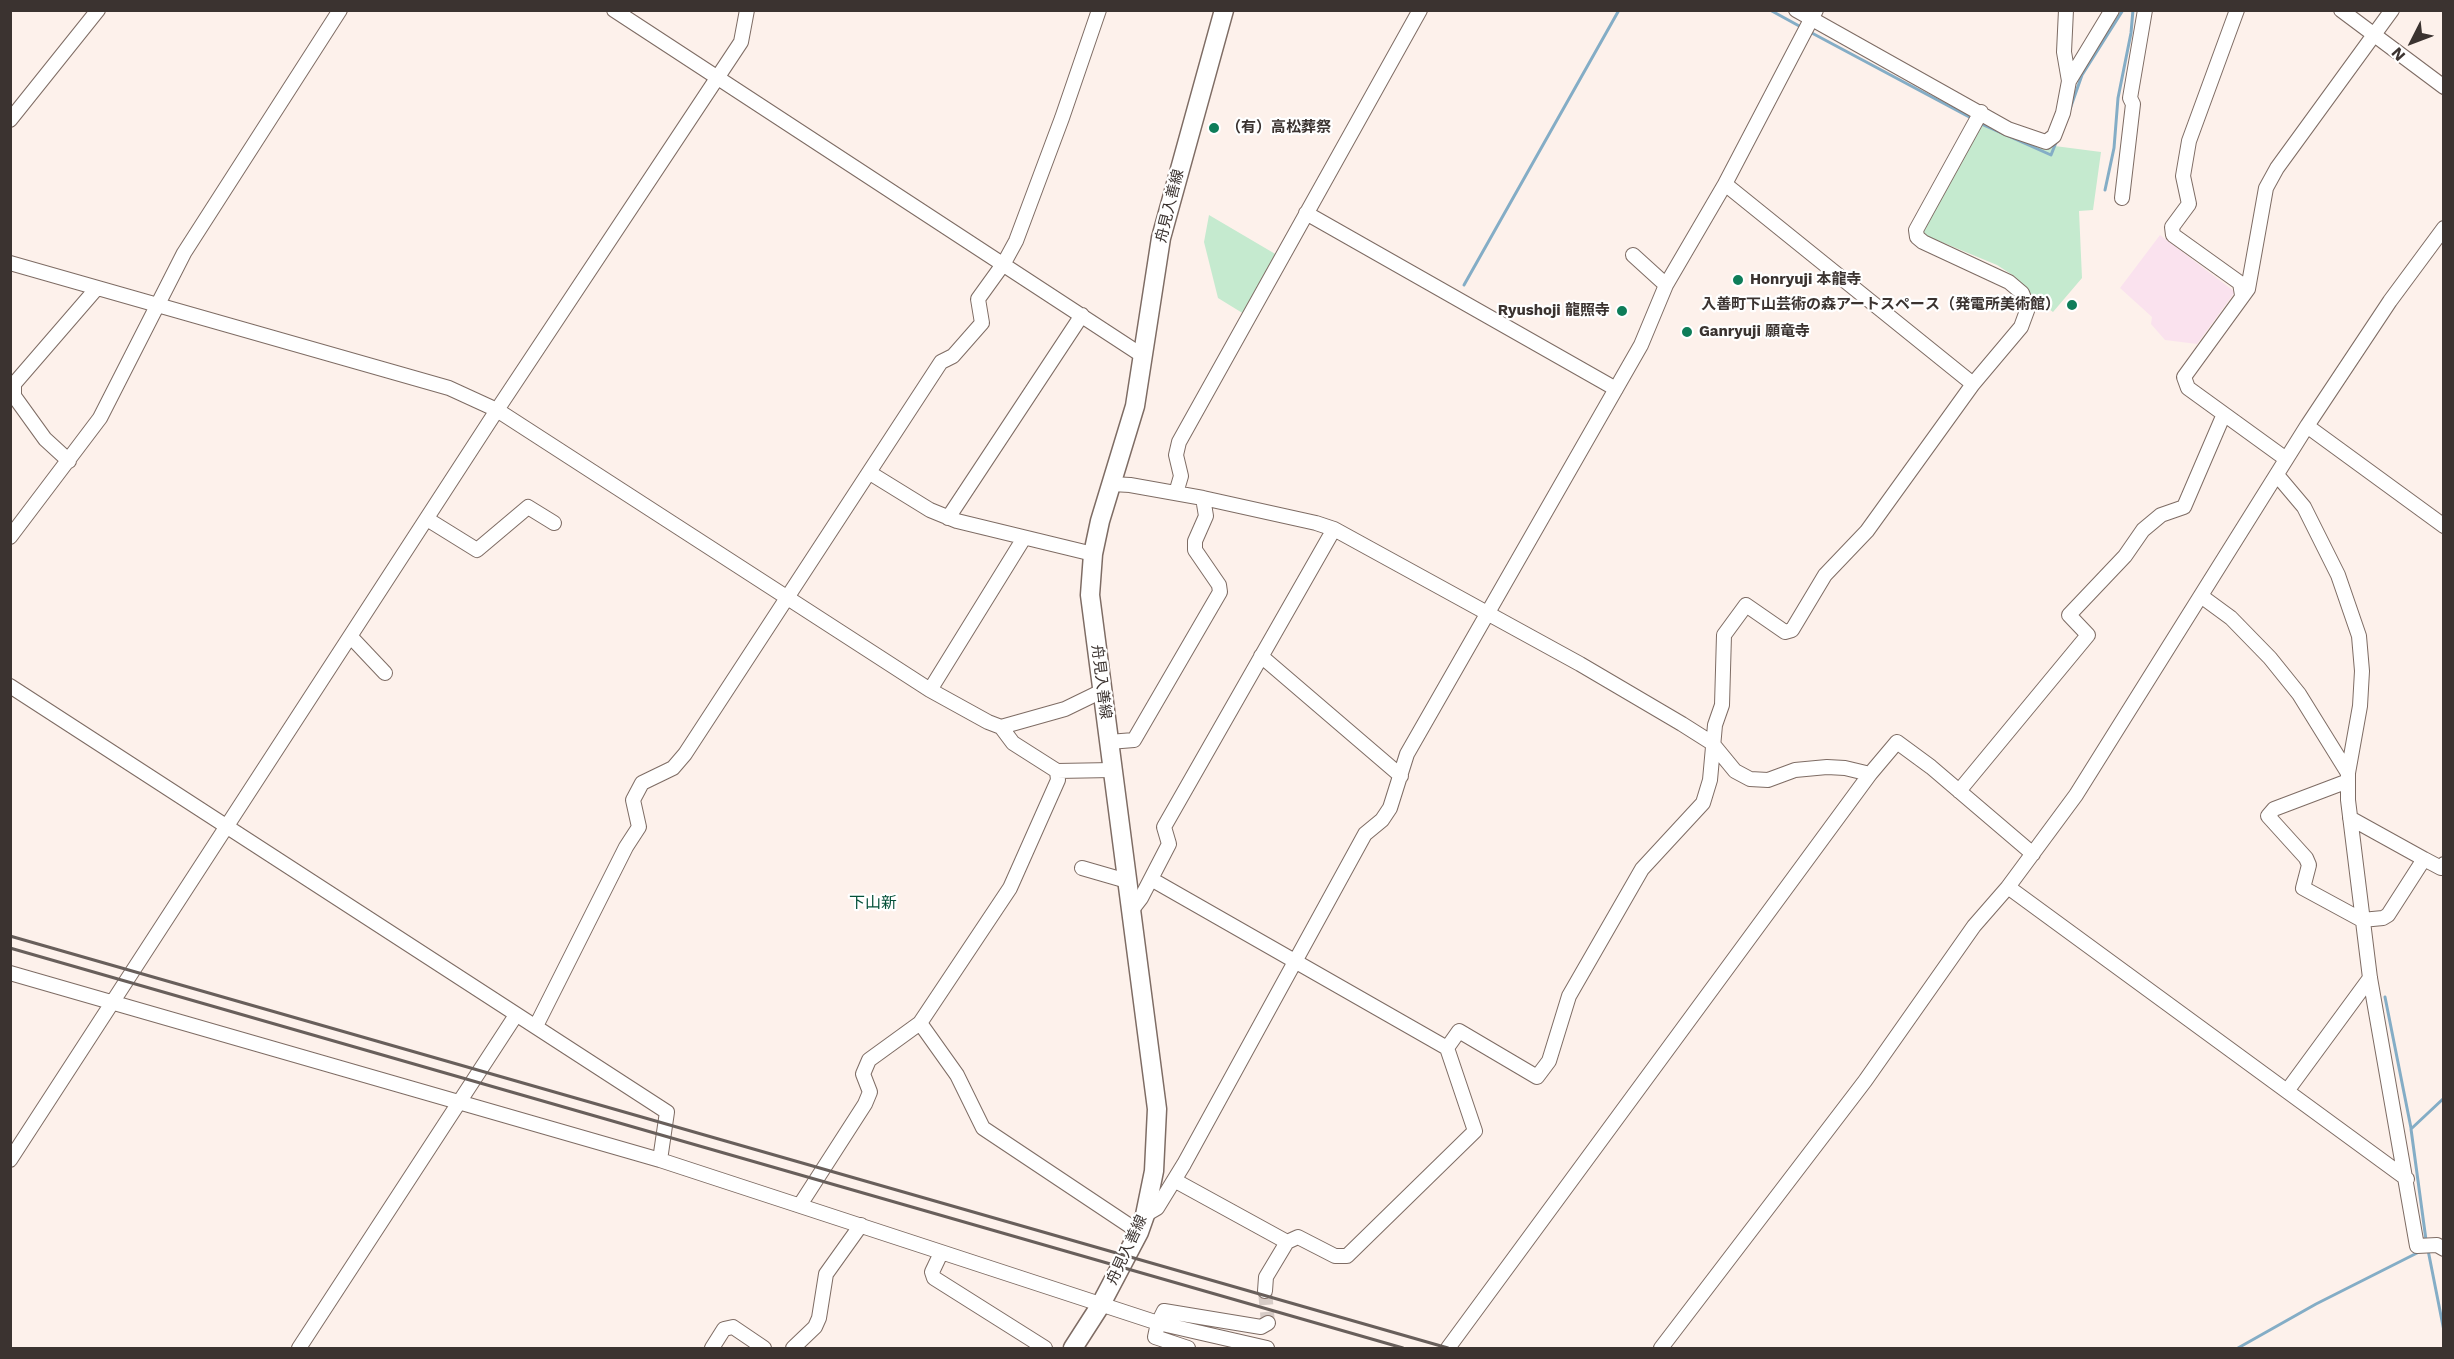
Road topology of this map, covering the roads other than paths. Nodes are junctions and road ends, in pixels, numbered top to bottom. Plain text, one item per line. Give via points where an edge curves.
1 (98, 10) edge
2 (340, 10) edge
3 (614, 10) edge
4 (747, 10) edge
5 (1099, 10) edge
6 (1224, 10) edge
7 (1420, 10) edge
8 (1796, 10) edge
9 (2066, 10) edge
10 (2112, 10) edge
11 (2145, 10) edge
12 (2237, 10) edge
13 (2341, 10) edge
14 (2392, 10) edge
15 (1815, 15) edge
16 (2374, 34) junction
17 (715, 78) junction
18 (2069, 81) junction
19 (2444, 87) edge
20 (1981, 112) junction
21 (10, 120) edge
22 (1725, 184) junction
23 (2122, 198) dead end
24 (1306, 213) junction
25 (2444, 228) edge
26 (1633, 255) dead end
27 (10, 263) edge
28 (1004, 263) junction
29 (1666, 285) junction
30 (97, 288) junction
31 (2242, 295) junction
32 (156, 303) junction
33 (1082, 315) junction
34 (1143, 356) junction
35 (1973, 384) junction
36 (1616, 389) junction
37 (497, 410) junction
38 (2224, 414) junction
39 (2307, 426) junction
40 (2286, 459) junction
41 (69, 460) junction
42 (870, 473) junction
43 (2277, 475) junction
44 (1112, 484) junction
45 (1176, 493) junction
46 (1203, 498) junction
47 (948, 518) junction
48 (427, 519) junction
49 (554, 523) dead end
50 (2444, 526) edge
51 (1334, 529) junction
52 (10, 537) edge
53 (1024, 538) junction
54 (1093, 554) junction
55 (2201, 596) junction
56 (788, 597) junction
57 (1486, 612) junction
58 (351, 636) junction
59 (1261, 656) junction
60 (385, 673) dead end
61 (10, 686) edge
62 (930, 690) junction
63 (1102, 691) junction
64 (1001, 727) junction
65 (1109, 742) junction
66 (1712, 743) junction
67 (1112, 770) junction
68 (1057, 771) junction
69 (1870, 774) junction
70 (1401, 776) junction
71 (2348, 777) junction
72 (1959, 791) junction
73 (2350, 818) junction
74 (228, 827) junction
75 (2033, 854) junction
76 (2424, 859) junction
77 (2444, 864) edge
78 (1082, 868) dead end
79 (1151, 879) junction
80 (1127, 880) junction
81 (2008, 887) junction
82 (1131, 911) junction
83 (2362, 920) junction
84 (1295, 960) junction
85 (10, 973) edge
86 (2370, 978) junction
87 (112, 1002) junction
88 (516, 1015) junction
89 (920, 1023) junction
90 (536, 1026) junction
91 (1447, 1048) junction
92 (2287, 1091) junction
93 (460, 1101) junction
94 (10, 1160) edge
95 (660, 1160) junction
96 (2407, 1179) junction
97 (1174, 1180) junction
98 (800, 1205) junction
99 (1142, 1224) junction
100 (861, 1225) junction
101 (1287, 1242) junction
102 (2444, 1249) edge
103 (941, 1253) junction
104 (1265, 1291) tunnel mouth
105 (1100, 1306) junction
106 (1158, 1323) junction
107 (1268, 1323) dead end
108 (299, 1348) edge
109 (712, 1348) edge
110 (764, 1348) edge
111 (793, 1348) edge
112 (1045, 1348) edge
113 (1073, 1348) edge
114 (1188, 1348) edge
115 (1267, 1348) edge
116 (1448, 1348) edge
117 (1661, 1348) edge

1 - 21 street
2 - 32 street via 195,235
3 - 17 street
4 - 17 street via 741,42
5 - 28 street via 1016,241
6 - 34 main road, 舟見入善線 via 1161,238
7 - 24 street
8 - 15 street
9 - 18 street via 2064,52
10 - 18 street
11 - 23 street via 2130,98 2133,104
12 - 31 street via 2189,141 2183,176 2189,204 2172,227 2173,235 2240,283
13 - 16 street
14 - 16 street
15 - 20 street
15 - 22 street
16 - 19 street
16 - 31 street via 2266,188 2248,289
17 - 28 street
17 - 37 street
18 - 20 street via 2063,113 2054,136 2046,142 2008,129
20 - 35 street via 1916,230 1923,242 2009,282 2022,293 2028,308 2021,327
22 - 29 street
22 - 35 street
24 - 36 street
24 - 45 street via 1179,442
25 - 39 street
26 - 29 street
27 - 30 street
28 - 33 street
28 - 42 street via 978,299 982,323 953,356 941,362
29 - 36 street via 1641,345
30 - 32 street
30 - 41 street via 14,384 14,396 45,439
31 - 38 street via 2184,377 2188,388
32 - 37 street via 448,388
32 - 41 street via 100,418
33 - 34 street
33 - 47 street
34 - 44 main road, 舟見入善線 via 1135,406
35 - 66 street via 1867,531 1825,575 1792,630 1785,632 1746,605 1724,635 1722,705
36 - 57 street
37 - 48 street
37 - 56 street
38 - 40 street
38 - 72 street via 2184,507 2161,514 2143,530 2125,556 2069,615 2088,635
39 - 40 street
39 - 50 street
40 - 43 street
41 - 52 street
42 - 47 street
42 - 56 street
43 - 55 street
43 - 71 street via 2304,507 2338,575 2359,636 2360,706
44 - 45 street
44 - 54 main road, 舟見入善線
45 - 46 street
46 - 51 street
46 - 65 street via 1206,516 1195,550 1220,592 1134,740
47 - 53 street
48 - 49 street via 477,550 528,507
48 - 58 street
51 - 57 street
51 - 59 street
53 - 54 street
53 - 62 street
54 - 63 main road, 舟見入善線 via 1090,595
55 - 71 street via 2231,618 2270,658 2299,694
55 - 75 street via 2076,795
56 - 62 street
56 - 90 street via 685,754 673,768 642,783 633,800 639,826
57 - 66 street
57 - 70 street via 1407,754
58 - 60 street
58 - 74 street
59 - 70 street
59 - 79 street via 1164,827 1169,843
61 - 74 street
62 - 64 street via 975,717
63 - 64 street via 1065,709
63 - 65 main road, 舟見入善線
64 - 68 street via 1013,743
65 - 67 main road, 舟見入善線
66 - 69 street via 1735,771 1750,779 1768,780 1795,770 1827,767
66 - 91 street via 1710,780 1703,803 1642,869 1569,996 1549,1061 1537,1077 1459,1030
67 - 68 street
67 - 80 main road, 舟見入善線
68 - 89 street via 1058,780 1010,888
69 - 72 street via 1897,742
69 - 116 street
70 - 84 street via 1390,808 1365,834
71 - 73 street
71 - 83 street via 2274,809 2268,816 2306,858 2309,865 2303,888
72 - 75 street
73 - 76 street
73 - 83 street
74 - 87 street
74 - 88 street
75 - 81 street
76 - 77 street via 2441,868
76 - 83 street via 2388,915
78 - 80 street
79 - 82 street
79 - 84 street
80 - 82 main road, 舟見入善線
81 - 92 street
81 - 117 street via 1974,926 1865,1081
82 - 99 main road, 舟見入善線 via 1157,1109 1154,1172
83 - 86 street
84 - 91 street
84 - 97 street
85 - 87 street
86 - 92 street
86 - 96 street
87 - 93 street
87 - 94 street
88 - 90 street
88 - 93 street
89 - 98 street via 869,1060 863,1074 870,1092 865,1104
89 - 99 street via 957,1075 983,1128
90 - 95 street via 667,1112
91 - 101 street via 1475,1131 1347,1256 1335,1256 1298,1237
92 - 96 street
93 - 95 street
93 - 108 street
95 - 98 street
96 - 102 street via 2417,1246 2437,1245
97 - 99 street
97 - 101 street
98 - 100 street
99 - 105 main road, 舟見入善線
100 - 103 street
100 - 111 street via 826,1274 815,1327
101 - 104 street via 1266,1277
103 - 105 street
103 - 112 street via 932,1272 934,1278
105 - 106 street
105 - 113 main road, 舟見入善線
106 - 107 street via 1164,1311 1261,1327
106 - 114 street via 1155,1337
106 - 115 street
109 - 110 street via 724,1329 732,1326

